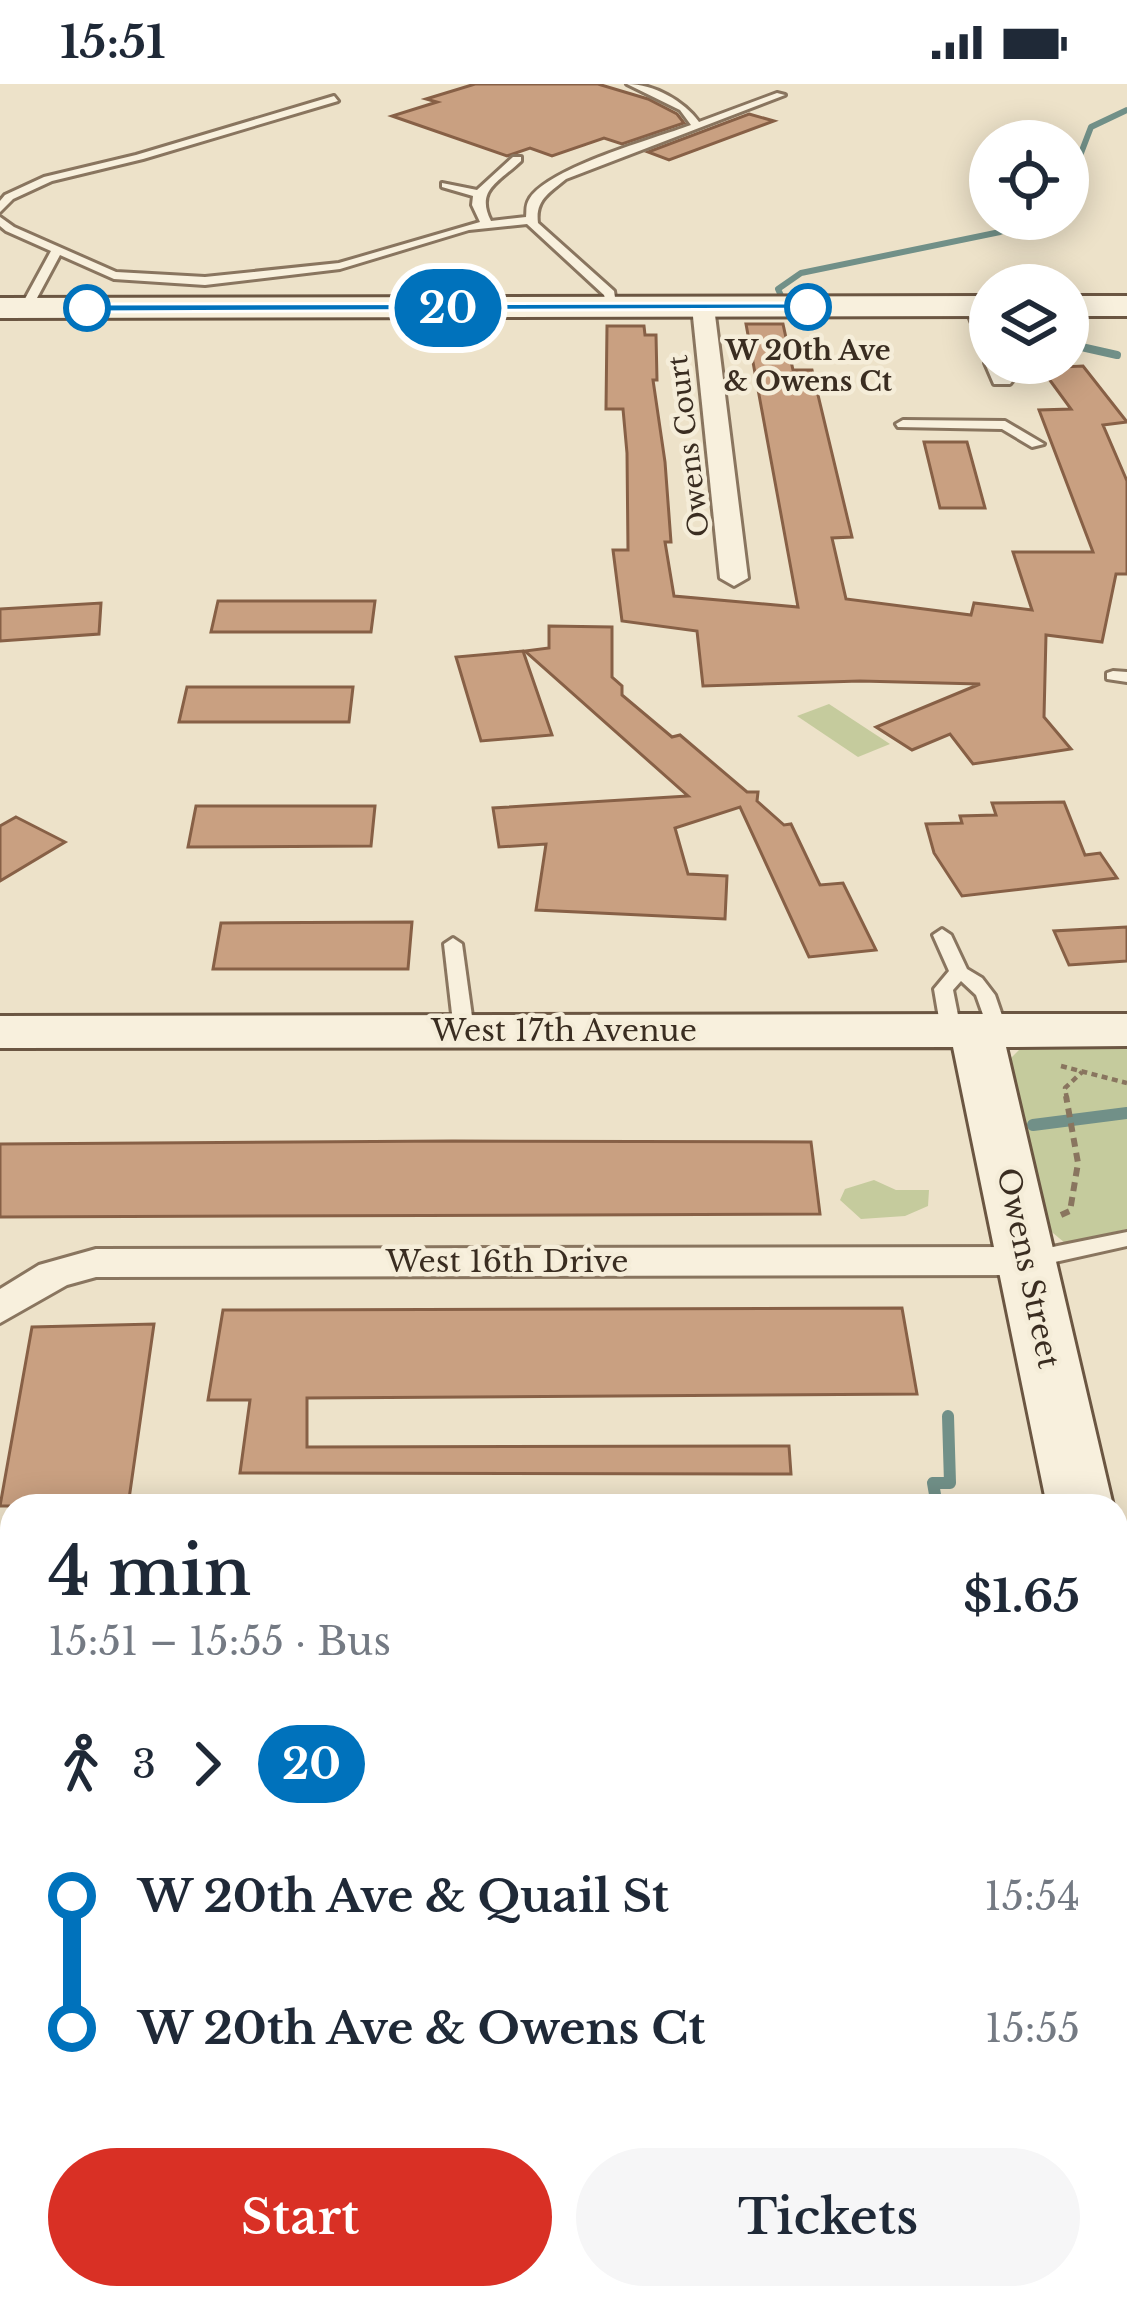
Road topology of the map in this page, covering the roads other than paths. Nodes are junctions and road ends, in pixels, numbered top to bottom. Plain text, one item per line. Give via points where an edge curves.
1 (632, 84) edge
2 (780, 95) dead end
3 (334, 99) dead end
4 (695, 124) junction
5 (517, 159) dead end
6 (446, 185) dead end
7 (478, 194) junction
8 (0, 209) edge
9 (0, 220) edge
10 (531, 220) junction
11 (487, 224) junction
12 (57, 250) junction
13 (969, 306) edge
14 (614, 307) junction
15 (703, 307) junction
16 (1089, 307) edge
17 (13, 308) edge
18 (1126, 308) edge
19 (903, 424) dead end
20 (1036, 444) dead end
21 (734, 578) dead end
22 (942, 935) dead end
23 (453, 944) dead end
24 (958, 972) junction
25 (975, 1030) junction
26 (1127, 1030) edge
27 (464, 1031) junction
28 (0, 1032) edge
29 (1127, 1239) edge
30 (1023, 1246) junction
31 (0, 1308) edge
32 (1077, 1494) edge

1 - 4 lane via 673,101
2 - 4 lane
3 - 8 lane via 47,178
4 - 10 lane via 552,182 536,198
5 - 7 lane
6 - 7 lane
7 - 11 lane
9 - 12 lane
10 - 11 lane
10 - 14 lane via 609,293
11 - 12 lane via 358,263 219,280 125,278
12 - 17 lane
13 - 15 street
14 - 15 street
14 - 17 street
15 - 21 street, Owens Court
16 - 18 street
19 - 20 lane via 1005,425
22 - 24 lane
23 - 27 lane
24 - 25 lane via 983,987
24 - 25 lane via 944,989
25 - 26 street, West 17th Avenue
25 - 27 street, West 17th Avenue
25 - 30 street, Owens Street
27 - 28 street, West 17th Avenue
29 - 30 lane
30 - 31 street, West 16th Drive via 96,1263 53,1274
30 - 32 street, Owens Street

